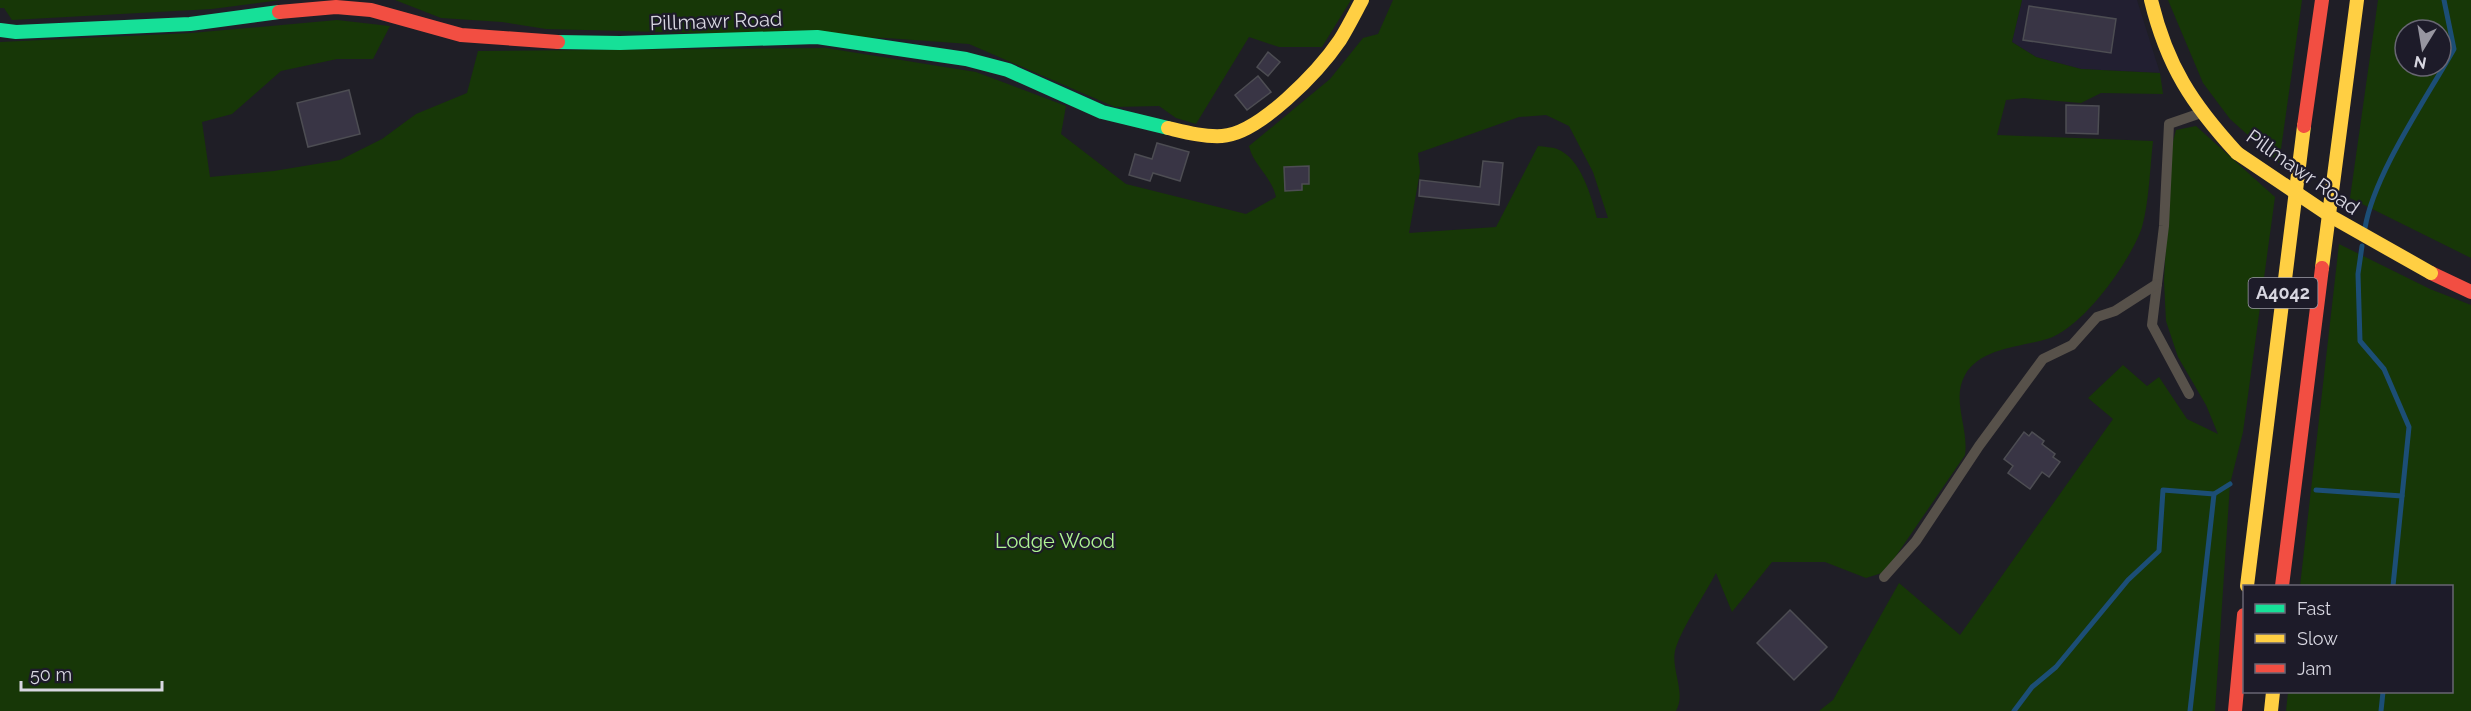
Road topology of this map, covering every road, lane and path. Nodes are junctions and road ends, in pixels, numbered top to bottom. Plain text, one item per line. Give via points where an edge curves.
1 (1362, 0) edge
2 (2151, 0) edge
3 (2322, 0) edge
4 (2357, 0) edge
5 (0, 30) edge
6 (2202, 113) junction
7 (2157, 284) junction
8 (2471, 292) edge
9 (2189, 394) dead end
10 (1884, 577) dead end
11 (2247, 585) edge
12 (2282, 585) edge
13 (2243, 626) edge
14 (2273, 693) edge
15 (2235, 711) edge
16 (2271, 711) edge

1 - 5 main road, Pillmawr Road via 1339,41 1284,102 1247,130 1223,136 1199,135 1102,112 1008,70 966,59 817,37 557,42 461,35 371,10 336,7 190,24
2 - 6 main road, Pillmawr Road via 2164,48
3 - 11 main road, A4042
4 - 12 main road, A4042
6 - 7 lane via 2169,123
6 - 8 main road, Pillmawr Road, bridge via 2237,153 2315,208 2368,240
7 - 9 lane via 2152,325
7 - 10 lane via 2115,311 2097,317 2072,345 2043,359 1916,541
13 - 15 main road
14 - 16 main road

